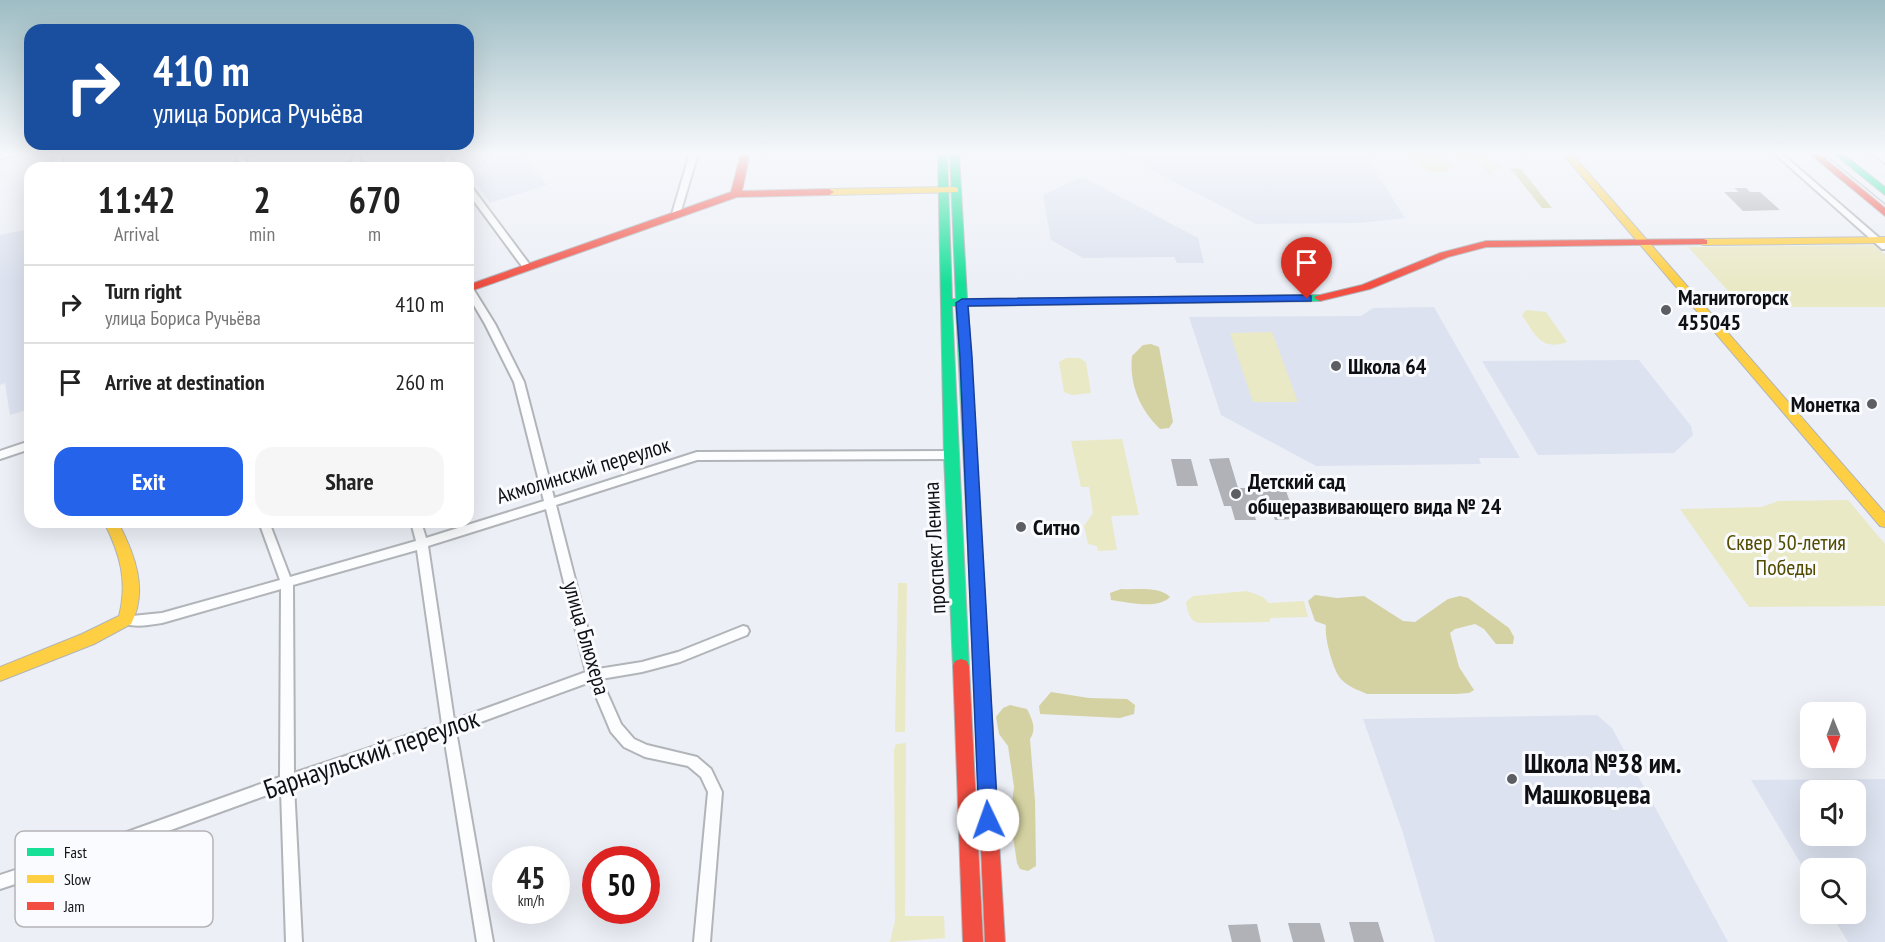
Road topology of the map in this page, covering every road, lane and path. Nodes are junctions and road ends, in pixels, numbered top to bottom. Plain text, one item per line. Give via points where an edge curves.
1 (475, 197) edge
2 (681, 197) edge
3 (727, 197) edge
4 (950, 197) edge
5 (951, 197) edge
6 (1604, 197) edge
7 (1829, 197) edge
8 (1866, 197) edge
9 (1885, 213) edge
10 (676, 214) junction
11 (1882, 242) edge
12 (1643, 243) junction
13 (527, 267) junction
14 (474, 287) edge
15 (474, 297) edge
16 (946, 303) junction
17 (962, 303) junction
18 (24, 447) edge
19 (0, 455) edge
20 (951, 455) junction
21 (550, 501) junction
22 (1885, 522) edge
23 (474, 527) edge
24 (114, 528) edge
25 (266, 528) edge
26 (418, 528) edge
27 (470, 528) edge
28 (422, 544) junction
29 (287, 584) junction
30 (126, 620) junction
31 (743, 631) dead end
32 (0, 674) edge
33 (593, 675) junction
34 (449, 728) junction
35 (287, 781) junction
36 (149, 831) edge
37 (15, 877) edge
38 (0, 882) edge
39 (294, 942) edge
40 (485, 942) edge
41 (702, 942) edge
42 (973, 942) edge
43 (994, 942) edge

1 - 13 street
2 - 10 street
3 - 10 main road
4 - 16 main road, проспект Ленина
5 - 17 main road, проспект Ленина
6 - 12 main road
7 - 11 street
8 - 9 main road
10 - 13 main road
11 - 12 main road
12 - 17 main road via 1467,247 1362,290 1325,298
12 - 22 main road
13 - 14 main road
15 - 21 street, улица Блюхера via 519,382
16 - 17 main road
16 - 20 main road, проспект Ленина
17 - 43 main road, проспект Ленина
18 - 19 street
20 - 21 street, Акмолинский переулок via 697,456
20 - 42 main road, проспект Ленина
21 - 23 street, Акмолинский переулок
21 - 33 street, улица Блюхера
24 - 30 main road via 130,558 134,591
25 - 29 street
26 - 28 street
27 - 28 street, Акмолинский переулок
28 - 29 street, Акмолинский переулок
28 - 34 street
29 - 30 street, Акмолинский переулок via 162,618
29 - 35 street
30 - 32 main road, Акмолинский переулок
31 - 33 street, Барнаульский переулок via 680,657
33 - 34 street, Барнаульский переулок
33 - 41 street, улица Блюхера via 616,728 629,743 645,751 692,761 706,773 715,792
34 - 35 street, Барнаульский переулок
34 - 40 street
35 - 36 street, Барнаульский переулок
35 - 39 street
37 - 38 street, Барнаульский переулок

